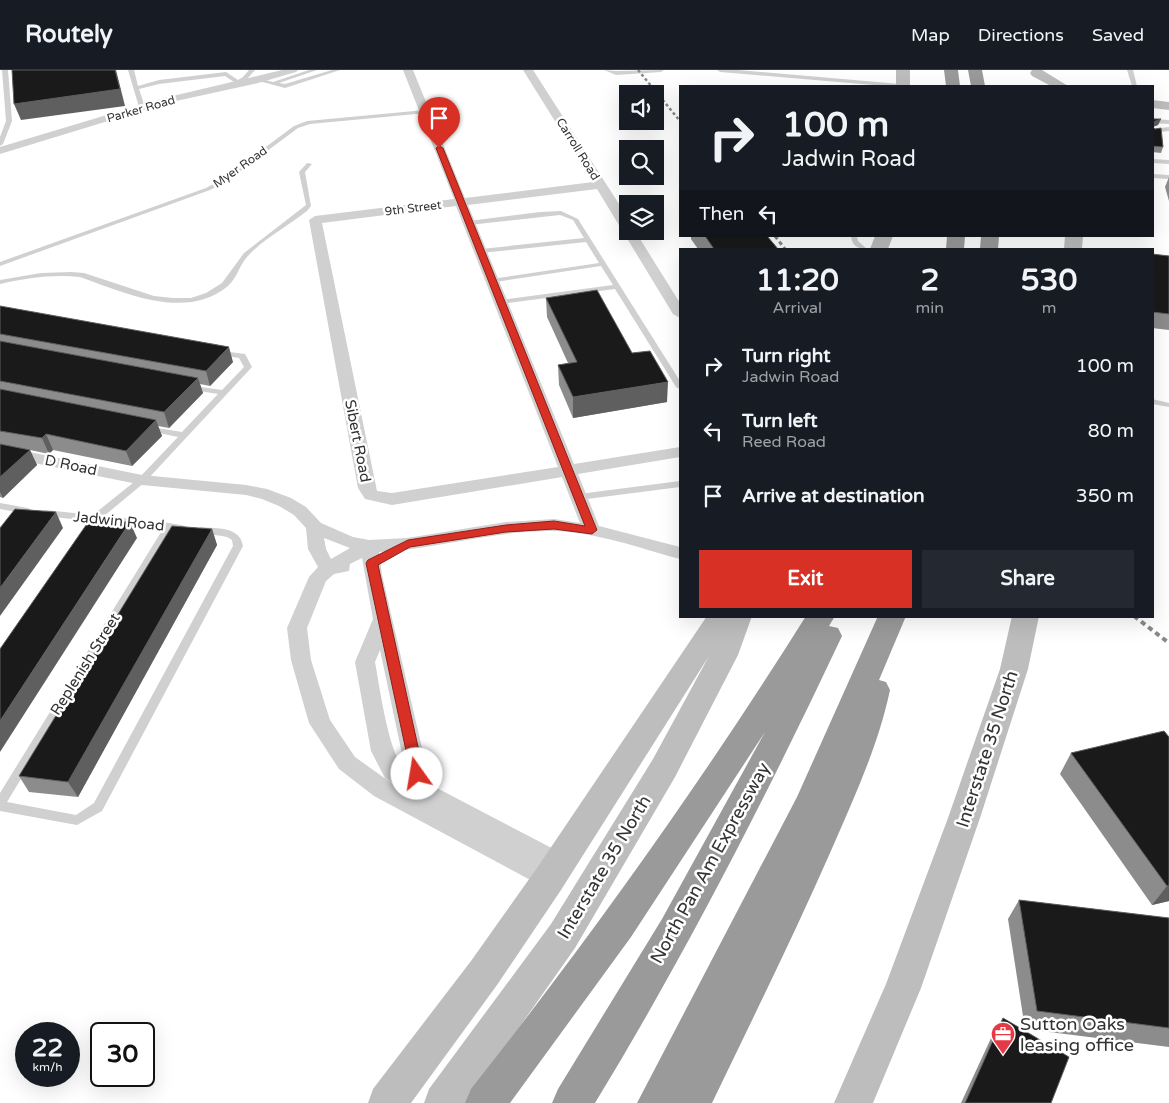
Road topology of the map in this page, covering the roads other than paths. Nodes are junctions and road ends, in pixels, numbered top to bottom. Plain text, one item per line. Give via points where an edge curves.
1 (5, 70) edge
2 (132, 70) edge
3 (251, 70) edge
4 (314, 70) edge
5 (337, 70) edge
6 (408, 70) edge
7 (528, 70) edge
8 (607, 70) edge
9 (661, 70) edge
10 (720, 70) edge
11 (904, 70) edge
12 (1130, 70) edge
13 (239, 71) edge
14 (284, 71) edge
15 (951, 71) edge
16 (1036, 72) edge
17 (229, 75) junction
18 (258, 80) junction
19 (239, 83) junction
20 (271, 84) junction
21 (871, 85) edge
22 (901, 85) edge
23 (953, 85) edge
24 (1044, 85) edge
25 (1058, 85) edge
26 (1135, 85) edge
27 (136, 88) junction
28 (1154, 104) edge
29 (1169, 106) edge
30 (142, 108) junction
31 (425, 112) junction
32 (1154, 121) edge
33 (1169, 122) edge
34 (1169, 129) edge
35 (1154, 131) edge
36 (0, 144) edge
37 (0, 151) edge
38 (1154, 161) edge
39 (1169, 162) edge
40 (309, 164) dead end
41 (1154, 176) edge
42 (1169, 177) edge
43 (600, 186) junction
44 (461, 202) junction
45 (619, 216) edge
46 (315, 220) joint
47 (469, 223) junction
48 (854, 237) edge
49 (588, 240) junction
50 (634, 240) edge
51 (863, 248) edge
52 (481, 251) junction
53 (0, 264) edge
54 (603, 264) junction
55 (492, 281) junction
56 (0, 282) edge
57 (617, 287) junction
58 (501, 302) junction
59 (679, 312) edge
60 (204, 349) edge
61 (679, 385) edge
62 (184, 386) edge
63 (223, 393) junction
64 (1154, 401) edge
65 (1169, 405) edge
66 (135, 426) edge
67 (184, 435) junction
68 (0, 451) edge
69 (679, 452) edge
70 (568, 470) junction
71 (142, 480) junction
72 (679, 484) edge
73 (579, 497) junction
74 (0, 506) edge
75 (92, 522) junction
76 (170, 526) junction
77 (315, 527) junction
78 (592, 530) junction
79 (371, 554) junction
80 (679, 554) edge
81 (329, 568) junction
82 (382, 618) junction
83 (720, 618) edge
84 (738, 618) edge
85 (821, 618) edge
86 (836, 618) edge
87 (1026, 618) edge
88 (889, 625) edge
89 (427, 794) junction
90 (0, 804) edge
91 (554, 871) junction
92 (387, 1103) edge
93 (443, 1103) edge
94 (485, 1103) edge
95 (572, 1103) edge
96 (657, 1103) edge
97 (690, 1103) edge
98 (853, 1103) edge

1 - 36 lane via 9,121
2 - 27 lane
3 - 13 lane
3 - 19 lane
4 - 20 lane
5 - 20 lane via 290,85
6 - 31 street
7 - 43 street, Carroll Road
8 - 9 lane via 616,73
10 - 21 lane
11 - 22 main road
12 - 26 lane
13 - 17 lane
14 - 18 street, Parker Road
15 - 23 highway
16 - 24 main road
16 - 25 main road
17 - 19 lane
17 - 27 lane via 159,82
18 - 19 street, Parker Road
18 - 20 lane
19 - 30 street, Parker Road
27 - 30 lane
28 - 29 main road
30 - 37 street, Parker Road
31 - 44 street
31 - 53 lane, Myer Road via 309,122 296,127 208,189
32 - 33 lane
34 - 35 lane
38 - 39 lane
40 - 56 lane via 302,172 309,205 244,256 231,279 212,293 194,299 153,299 81,275 54,273
41 - 42 lane
43 - 44 street, 9th Street
43 - 45 street, Carroll Road
44 - 46 street, 9th Street
44 - 47 street
46 - 70 street, Sibert Road via 367,488 371,495 392,499
47 - 49 lane via 561,214 575,219
47 - 52 street
48 - 51 lane
49 - 52 lane
49 - 54 lane
50 - 59 street, Carroll Road
52 - 55 street
54 - 55 lane
54 - 57 lane
55 - 58 street
57 - 58 lane
57 - 61 lane
58 - 70 street
60 - 63 lane via 242,356 248,367
62 - 63 lane
63 - 67 lane
64 - 65 lane
66 - 67 lane
67 - 71 lane
68 - 71 street, D Road
69 - 70 street
70 - 73 street
71 - 75 lane
71 - 77 street via 267,495 300,511
72 - 73 lane
73 - 78 street
74 - 75 lane, Jadwin Road via 21,515
75 - 76 lane, Jadwin Road
76 - 90 lane, Replenish Street
76 - 90 lane, Jadwin Road via 229,533 237,539 238,546 98,807 77,820
77 - 79 street
77 - 81 street via 315,549
78 - 79 street via 554,525 506,528 408,544
78 - 80 street
79 - 81 street
79 - 82 street
81 - 91 street via 318,578 297,628 301,660 320,723 347,763 382,788
82 - 89 street via 417,774
82 - 89 street via 365,662 382,751 393,772
83 - 91 main road
84 - 93 main road, Interstate 35 North via 724,655 664,768 563,936
85 - 94 highway via 770,700 628,911
86 - 95 highway, North Pan Am Expressway via 725,839 670,940
87 - 98 main road, Interstate 35 North via 1014,669 964,818 903,988
88 - 96 highway via 757,912
88 - 97 highway via 871,711 852,766 781,923
89 - 91 street
91 - 92 main road via 484,973

